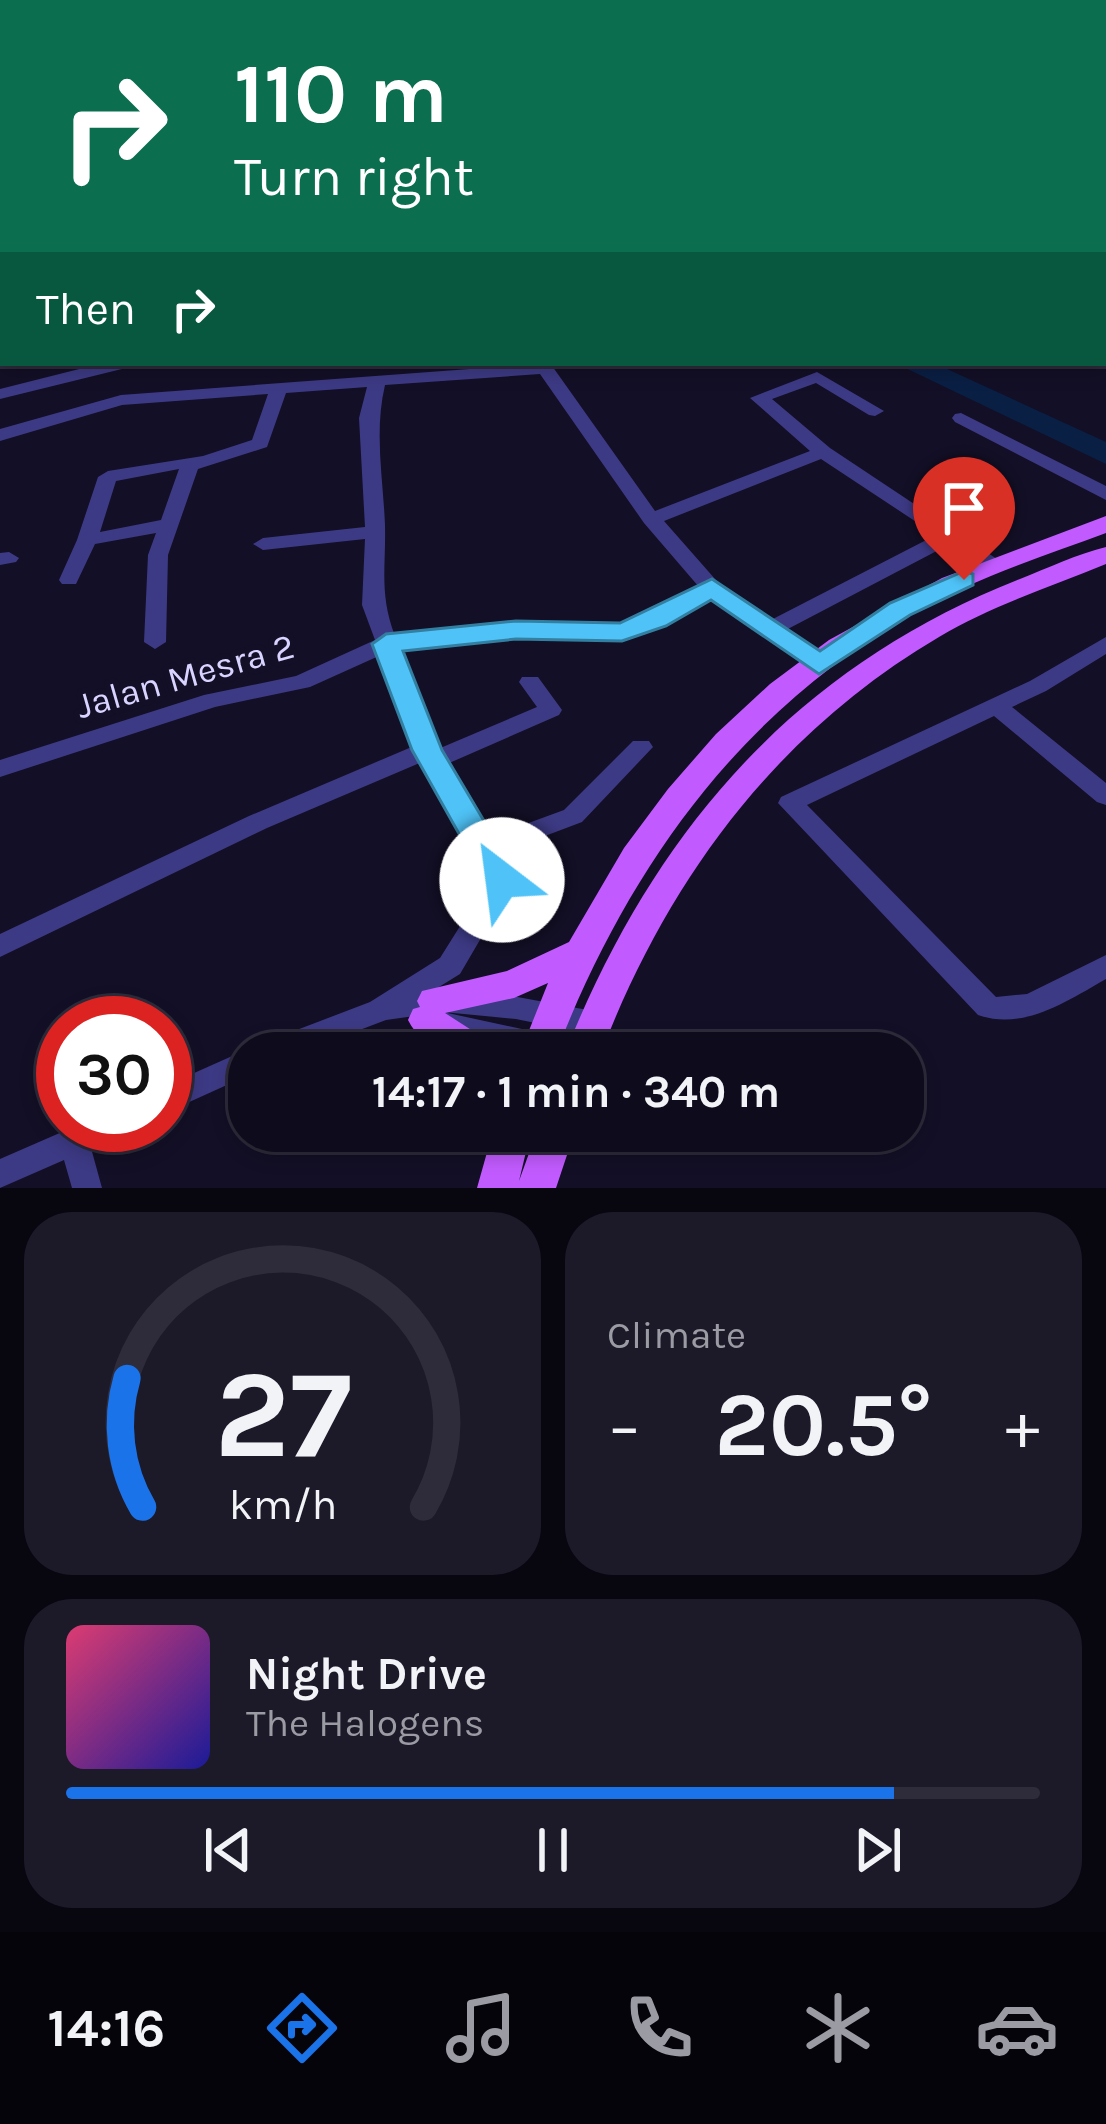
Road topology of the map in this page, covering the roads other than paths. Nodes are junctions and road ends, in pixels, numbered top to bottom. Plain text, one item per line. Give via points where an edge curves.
1 (112, 366) edge
2 (135, 366) edge
3 (531, 366) edge
4 (544, 366) edge
5 (378, 379) junction
6 (279, 389) junction
7 (0, 394) edge
8 (121, 400) junction
9 (874, 411) dead end
10 (961, 418) dead end
11 (0, 435) edge
12 (823, 452) junction
13 (198, 460) junction
14 (1106, 494) edge
15 (652, 519) junction
16 (1106, 524) edge
17 (165, 525) junction
18 (375, 532) junction
19 (951, 536) junction
20 (87, 540) junction
21 (263, 544) dead end
22 (1106, 555) edge
23 (996, 565) junction
24 (69, 580) dead end
25 (712, 588) junction
26 (769, 630) junction
27 (155, 642) dead end
28 (386, 644) junction
29 (1106, 644) edge
30 (819, 664) junction
31 (530, 682) dead end
32 (996, 706) junction
33 (640, 747) dead end
34 (430, 755) junction
35 (0, 769) edge
36 (1106, 796) edge
37 (485, 849) junction
38 (0, 946) edge
39 (575, 954) junction
40 (1106, 967) edge
41 (431, 1011) junction
42 (380, 1014) junction
43 (329, 1032) edge
44 (454, 1032) edge
45 (527, 1032) edge
46 (565, 1032) edge
47 (569, 1032) edge
48 (228, 1072) edge
49 (192, 1088) edge
50 (49, 1152) edge
51 (77, 1152) edge
52 (506, 1152) edge
53 (549, 1152) edge
54 (0, 1174) edge
55 (87, 1188) edge
56 (497, 1188) edge
57 (536, 1188) edge

1 - 7 street
2 - 8 street
3 - 5 street
4 - 15 street
5 - 6 street
5 - 18 street via 368,418
6 - 8 street
6 - 13 street via 260,443
8 - 11 street
9 - 12 street via 817,377 761,396
10 - 14 street
12 - 15 street
12 - 19 street
13 - 17 street
13 - 20 street via 108,477
15 - 25 street
16 - 23 main road
17 - 20 street
17 - 27 street
18 - 21 street
18 - 28 street via 370,582
19 - 23 street
19 - 26 street
20 - 24 street
22 - 47 main road via 931,629 790,733 721,801
23 - 30 main road via 900,609
25 - 26 street
25 - 28 street, Jalan Mesra 2 via 641,627
26 - 30 street
28 - 34 street
28 - 35 street, Jalan Mesra 2 via 302,682 212,700
29 - 32 street
30 - 39 main road via 689,782
31 - 34 street via 551,710
32 - 36 street
32 - 40 street via 790,803 988,1007 1032,1003
33 - 37 street via 573,816
34 - 37 street
34 - 38 street via 258,822
37 - 42 street via 501,885 450,966
39 - 41 main road
39 - 46 main road
41 - 42 street
41 - 44 main road
41 - 45 street
42 - 43 street
48 - 49 street
50 - 54 street
51 - 55 street
52 - 56 main road
53 - 57 main road

